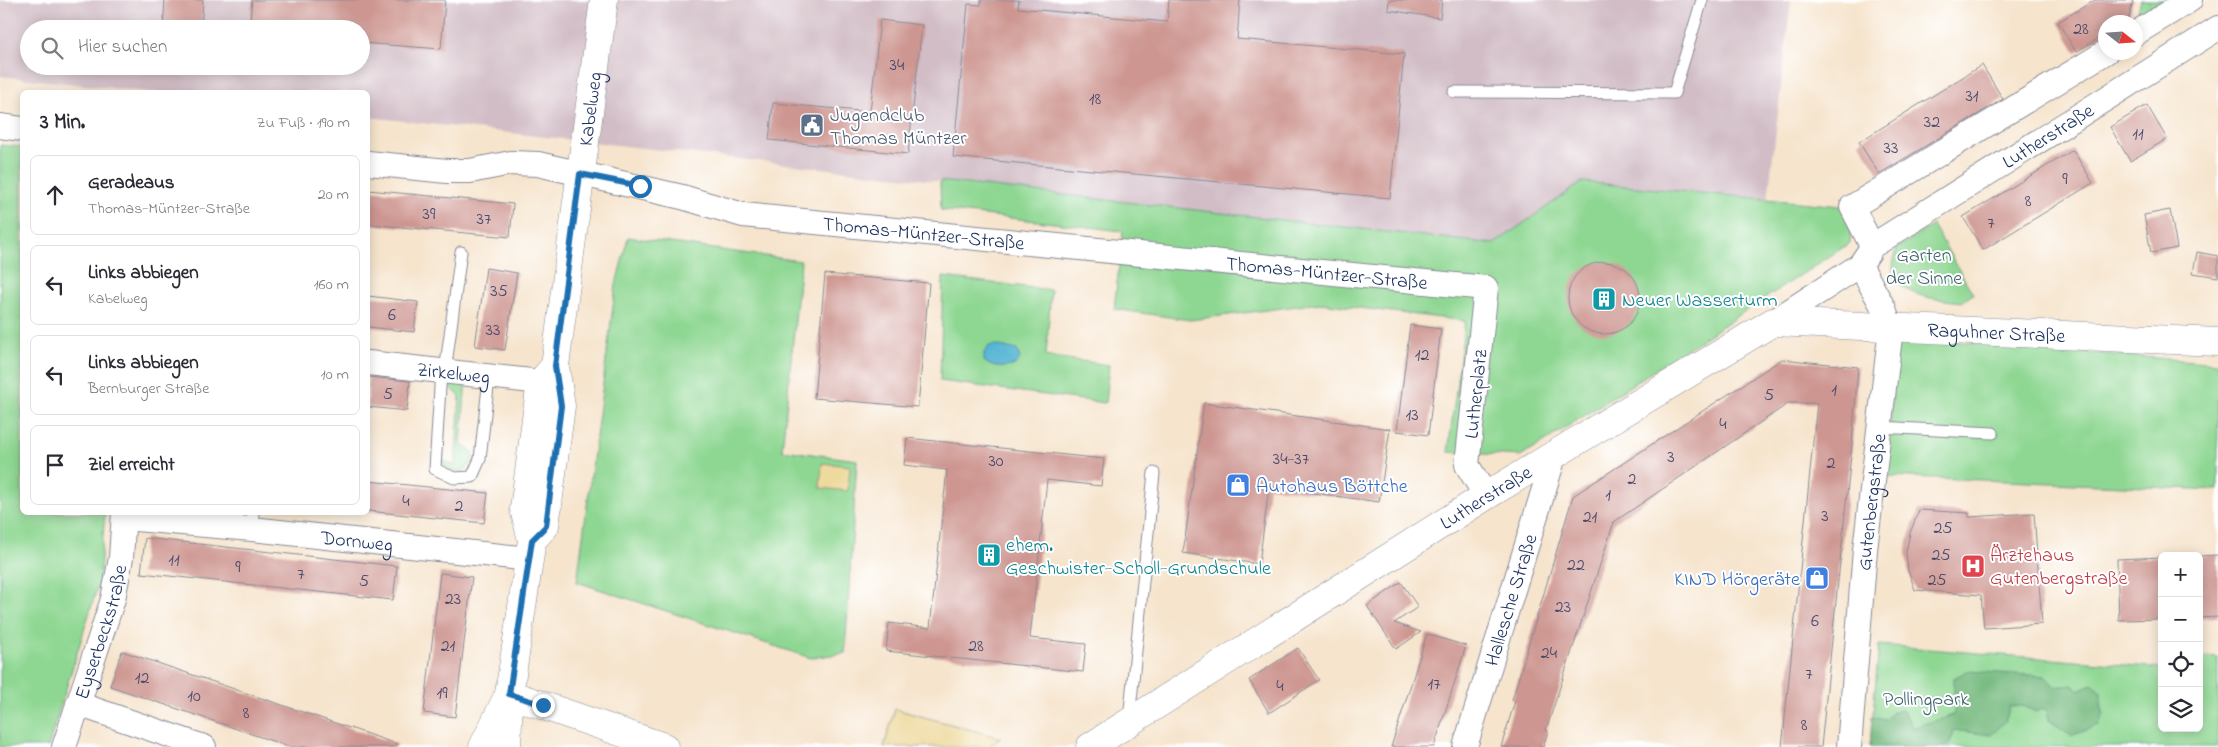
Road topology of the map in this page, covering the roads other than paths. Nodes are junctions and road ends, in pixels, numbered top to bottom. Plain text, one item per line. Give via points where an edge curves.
1 (604, 0) edge
2 (1702, 0) edge
3 (2190, 0) edge
4 (2218, 28) edge
5 (2143, 29) edge
6 (2098, 57) edge
7 (1454, 92) dead end
8 (0, 126) edge
9 (20, 129) edge
10 (370, 163) edge
11 (580, 174) junction
12 (1877, 243) junction
13 (461, 252) dead end
14 (1860, 265) junction
15 (1486, 288) joint
16 (1773, 322) junction
17 (1891, 328) junction
18 (2218, 342) edge
19 (370, 363) edge
20 (443, 372) junction
21 (548, 374) junction
22 (490, 378) junction
23 (1879, 427) junction
24 (1993, 433) dead end
25 (1555, 453) junction
26 (1154, 473) dead end
27 (1486, 496) junction
28 (124, 515) edge
29 (252, 521) edge
30 (531, 549) junction
31 (509, 694) junction
32 (78, 704) junction
33 (1129, 721) junction
34 (64, 747) edge
35 (204, 747) edge
36 (483, 747) edge
37 (508, 747) edge
38 (664, 747) edge
39 (1090, 747) edge
40 (1465, 747) edge
41 (1849, 747) edge

1 - 11 main road, Kabelweg
2 - 7 lane via 1674,93
3 - 5 street
4 - 12 street, Lutherstraße
6 - 12 street, Lutherstraße via 1852,207 1869,240
8 - 9 street
10 - 11 street, Thomas-Müntzer-Straße via 455,171 524,163
11 - 15 street, Thomas-Müntzer-Straße via 682,197 743,216
11 - 21 main road, Kabelweg
12 - 14 street, Lutherstraße
13 - 20 lane
14 - 16 street, Lutherstraße
14 - 17 street, Gutenbergstraße
15 - 27 street, Lutherplatz via 1467,465
16 - 17 main road, Raguhner Straße
16 - 25 main road, Lutherstraße
17 - 18 main road, Raguhner Straße
17 - 23 street, Gutenbergstraße
19 - 20 street, Zirkelweg
20 - 22 street, Zirkelweg
20 - 22 lane via 435,469 454,478 472,477 480,459
21 - 22 street, Zirkelweg
21 - 30 main road, Kabelweg via 561,406 546,526
23 - 24 lane
23 - 41 street, Gutenbergstraße
25 - 27 main road, Lutherstraße
25 - 40 street, Hallesche Straße
26 - 33 lane
27 - 33 main road, Lutherstraße
28 - 29 street, Dornweg
28 - 32 street, Eyserbeckstraße via 121,558 112,599
29 - 30 street, Dornweg
30 - 31 main road, Kabelweg
31 - 36 main road, Kabelweg
31 - 37 main road, Kabelweg
31 - 38 main road
32 - 34 street, Eyserbeckstraße
32 - 35 street
33 - 39 main road, Lutherstraße

